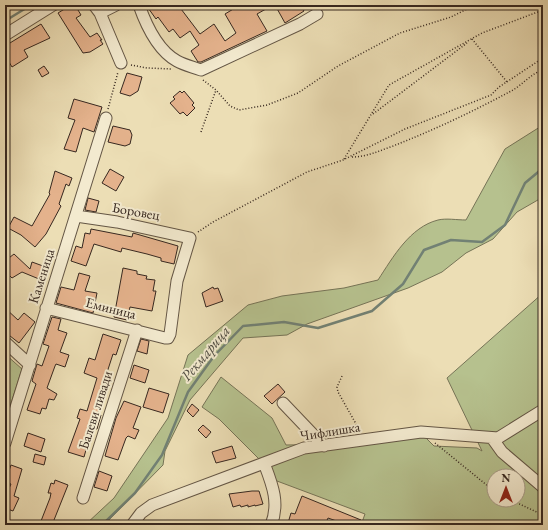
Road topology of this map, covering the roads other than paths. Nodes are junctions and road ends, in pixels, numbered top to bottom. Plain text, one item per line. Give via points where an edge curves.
1 (52, 5) edge
2 (116, 5) edge
3 (139, 5) edge
4 (97, 9) edge
5 (317, 14) dead end
6 (5, 35) edge
7 (121, 63) road end
8 (106, 118) road end
9 (76, 216) junction
10 (46, 308) junction
11 (137, 330) junction
12 (168, 338) joint
13 (5, 342) edge
14 (30, 365) junction
15 (283, 403) dead end
16 (543, 410) edge
17 (492, 438) junction
18 (5, 443) edge
19 (324, 446) junction
20 (264, 463) junction
21 (543, 487) edge
22 (83, 498) dead end
23 (132, 525) edge
24 (271, 525) edge

1 - 6 street
2 - 4 street
3 - 5 street via 147,26 163,49 176,60 201,70
4 - 7 street
8 - 9 street, Каменица
9 - 10 street, Каменица
9 - 12 street, Боровец via 118,222 190,238 177,281
10 - 11 street, Еминица
10 - 14 street, Каменица
11 - 12 street, Еминица
11 - 22 street, Балеви ливади
13 - 14 street
14 - 18 street, Каменица
15 - 19 street
16 - 17 street, Чифлишка via 498,438
17 - 19 street, Чифлишка via 421,432
17 - 21 street via 502,452
19 - 20 street, Чифлишка via 304,448
20 - 23 street, Чифлишка via 152,505
20 - 24 street via 275,496 276,510

